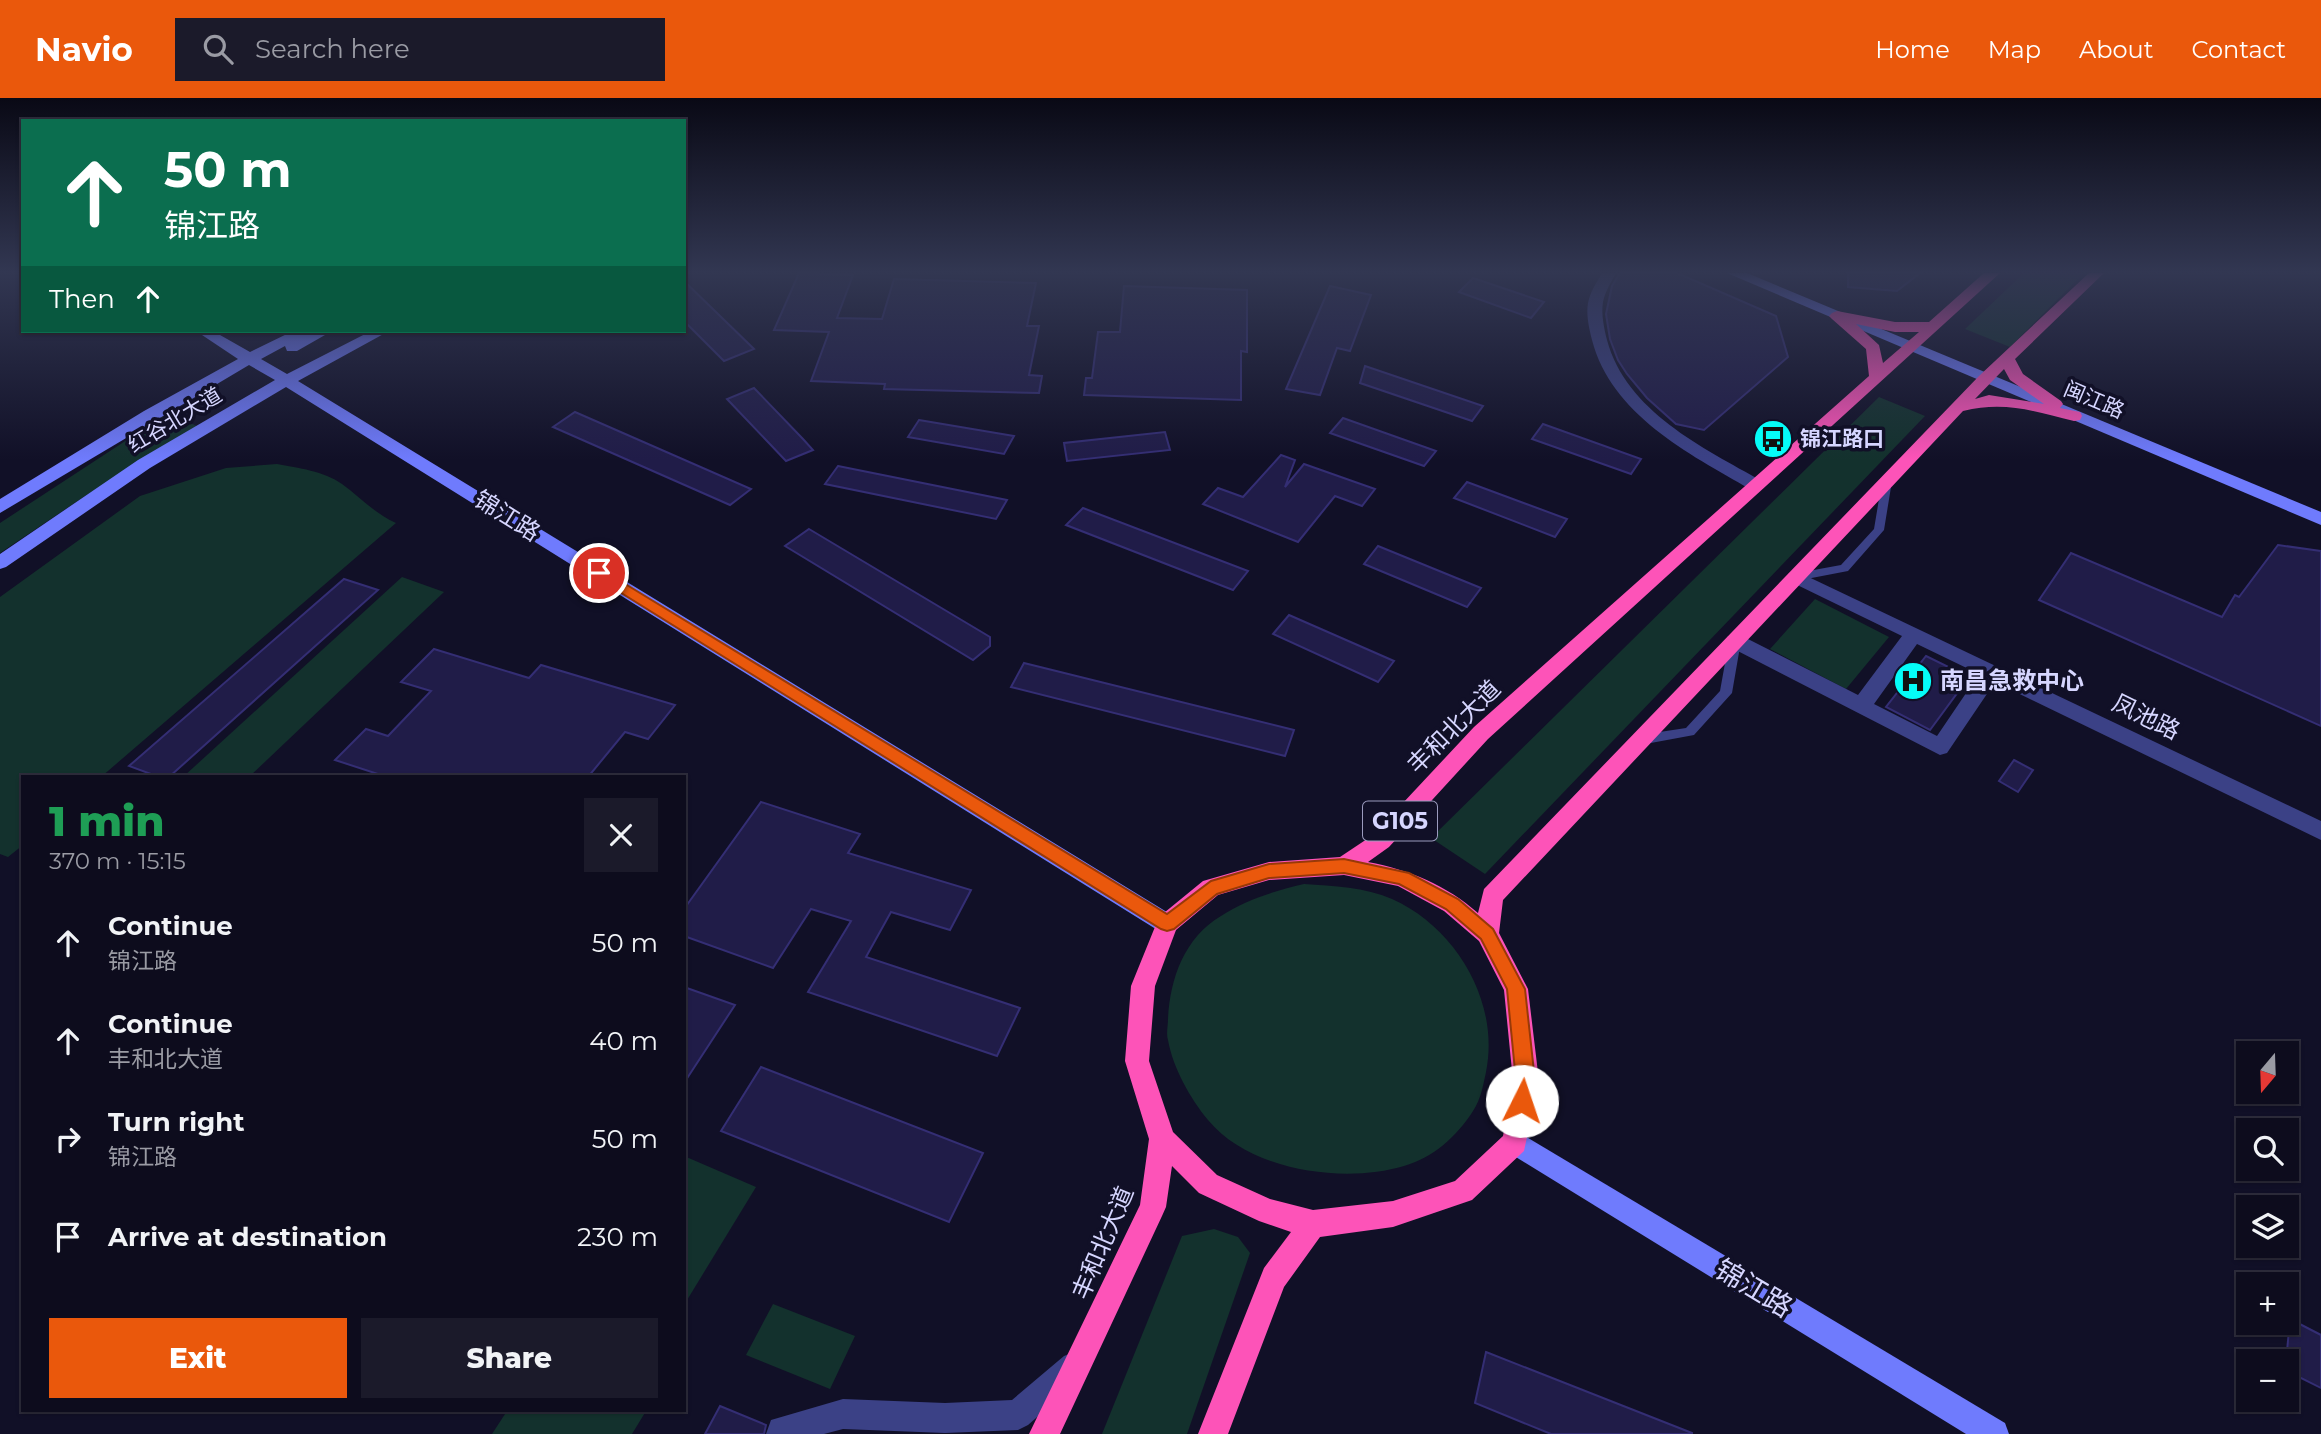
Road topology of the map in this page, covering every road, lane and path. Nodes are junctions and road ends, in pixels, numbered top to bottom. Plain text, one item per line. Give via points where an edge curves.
1 (210, 335) edge
2 (297, 335) edge
3 (315, 335) edge
4 (374, 335) edge
5 (1602, 335) edge
6 (1859, 335) edge
7 (1883, 335) edge
8 (1923, 335) edge
9 (2031, 335) edge
10 (1910, 347) junction
11 (2007, 358) junction
12 (254, 361) junction
13 (1877, 377) junction
14 (1985, 379) junction
15 (287, 380) junction
16 (1957, 408) junction
17 (2074, 416) junction
18 (1756, 485) junction
19 (0, 507) edge
20 (2321, 519) edge
21 (0, 563) edge
22 (1796, 577) junction
23 (1913, 634) junction
24 (1735, 641) junction
25 (1992, 671) junction
26 (1861, 705) junction
27 (1640, 740) junction
28 (2321, 831) edge
29 (1344, 866) junction
30 (1167, 924) junction
31 (1487, 934) junction
32 (1162, 1139) junction
33 (1515, 1142) junction
34 (1313, 1224) junction
35 (1079, 1362) junction
36 (780, 1434) edge
37 (1044, 1434) edge
38 (1213, 1434) edge
39 (1994, 1434) edge

1 - 12 main road, 锦江路
2 - 12 main road, 红谷北大道
3 - 12 main road
4 - 15 main road, 红谷北大道
5 - 18 street via 1607,360 1647,413 1679,439
6 - 13 highway via 1874,348
7 - 10 main road, 闽江路
8 - 10 highway, 丰和北大道 / G105
9 - 11 highway
10 - 13 highway, 丰和北大道 / G105
10 - 14 main road, 闽江路
11 - 14 highway
11 - 17 highway via 2016,377 2033,392
12 - 15 main road, 锦江路
12 - 19 main road, 红谷北大道
13 - 18 highway, 丰和北大道 / G105
14 - 16 highway
14 - 17 main road, 闽江路
15 - 21 main road, 红谷北大道 via 144,464
15 - 30 main road, 锦江路
16 - 17 highway via 1989,400
16 - 22 highway
17 - 20 main road, 闽江路
18 - 29 highway, 丰和北大道 / G105 via 1481,733 1381,841
22 - 23 street, 凤池路
22 - 24 highway
23 - 25 street, 凤池路
23 - 26 street
24 - 26 street
24 - 27 highway
24 - 27 lane via 1726,692 1690,732
25 - 26 street via 1940,747
25 - 28 street, 凤池路
27 - 31 highway via 1492,895
29 - 30 highway, 丰和北大道 / G105 via 1269,871 1211,888
29 - 31 highway via 1403,878 1452,904
30 - 32 highway, 丰和北大道 / G105 via 1143,986 1137,1061
31 - 33 highway via 1516,989 1526,1081
32 - 34 highway via 1208,1184 1268,1212
32 - 35 highway, 丰和北大道 / G105 via 1153,1207
33 - 34 highway via 1463,1191 1393,1214
33 - 39 main road, 锦江路
34 - 38 highway via 1274,1279
35 - 36 street via 1018,1415 844,1414
35 - 37 highway, 丰和北大道 / G105

